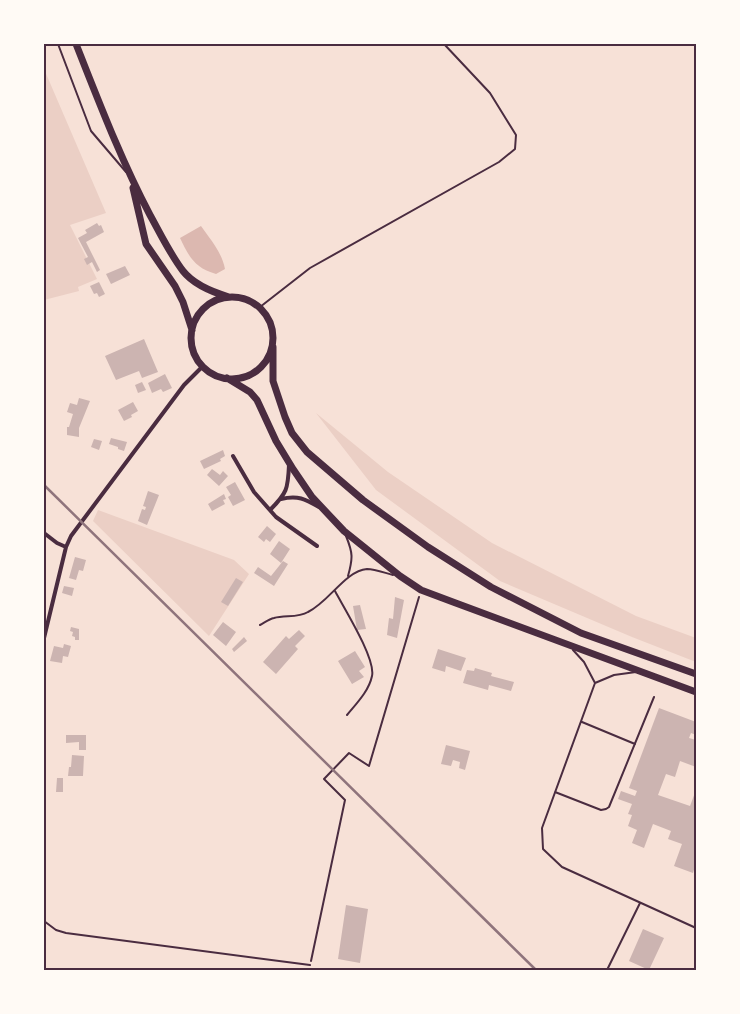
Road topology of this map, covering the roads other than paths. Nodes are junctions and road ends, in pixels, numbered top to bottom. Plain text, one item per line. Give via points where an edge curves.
1 (58, 44) edge
2 (76, 44) edge
3 (444, 44) edge
4 (131, 178) junction
5 (229, 297) junction
6 (260, 308) junction
7 (192, 330) junction
8 (272, 347) junction
9 (203, 366) junction
10 (227, 378) junction
11 (233, 456) dead end
12 (290, 463) junction
13 (281, 499) junction
14 (270, 510) junction
15 (326, 512) junction
16 (344, 531) junction
17 (44, 533) edge
18 (317, 546) dead end
19 (66, 547) junction
20 (348, 576) junction
21 (400, 576) junction
22 (335, 591) junction
23 (260, 625) dead end
24 (44, 638) edge
25 (568, 644) junction
26 (643, 672) junction
27 (696, 674) edge
28 (595, 683) junction
29 (696, 692) edge
30 (654, 697) dead end
31 (347, 715) dead end
32 (581, 721) junction
33 (635, 744) junction
34 (555, 792) junction
35 (640, 903) junction
36 (44, 921) edge
37 (696, 928) edge
38 (310, 965) road end
39 (607, 970) edge

1 - 4 lane via 90,131
2 - 4 highway
3 - 6 lane via 490,93 516,135 515,149 499,162 310,268
4 - 5 highway via 184,272 201,286
4 - 7 highway via 146,244 184,302
5 - 6 highway via 246,299
5 - 7 highway via 204,307
6 - 8 highway via 269,319
7 - 9 highway via 191,343
8 - 10 highway via 256,372 242,378
8 - 27 highway via 273,381 292,432 307,452 363,500 428,547 500,591 581,633
9 - 10 highway
9 - 19 street via 74,529
10 - 12 highway via 257,400
11 - 14 street via 254,492
12 - 13 street via 288,487
12 - 15 highway
13 - 14 street
13 - 15 street via 304,498
14 - 18 street
15 - 16 highway
16 - 20 lane via 352,550
16 - 21 highway
17 - 19 street
19 - 24 street
20 - 21 lane via 368,569
20 - 22 lane
21 - 25 highway via 422,590
22 - 23 lane via 301,616 273,618
22 - 31 lane via 370,660 372,675 364,694
25 - 26 highway
25 - 28 lane via 584,662
26 - 28 lane via 614,675
26 - 29 highway
28 - 32 lane
30 - 33 lane
32 - 33 lane
32 - 34 lane
33 - 34 lane via 606,809 601,810
34 - 35 lane via 542,828 542,849 562,866
35 - 37 lane
35 - 39 lane
36 - 38 lane via 66,933

